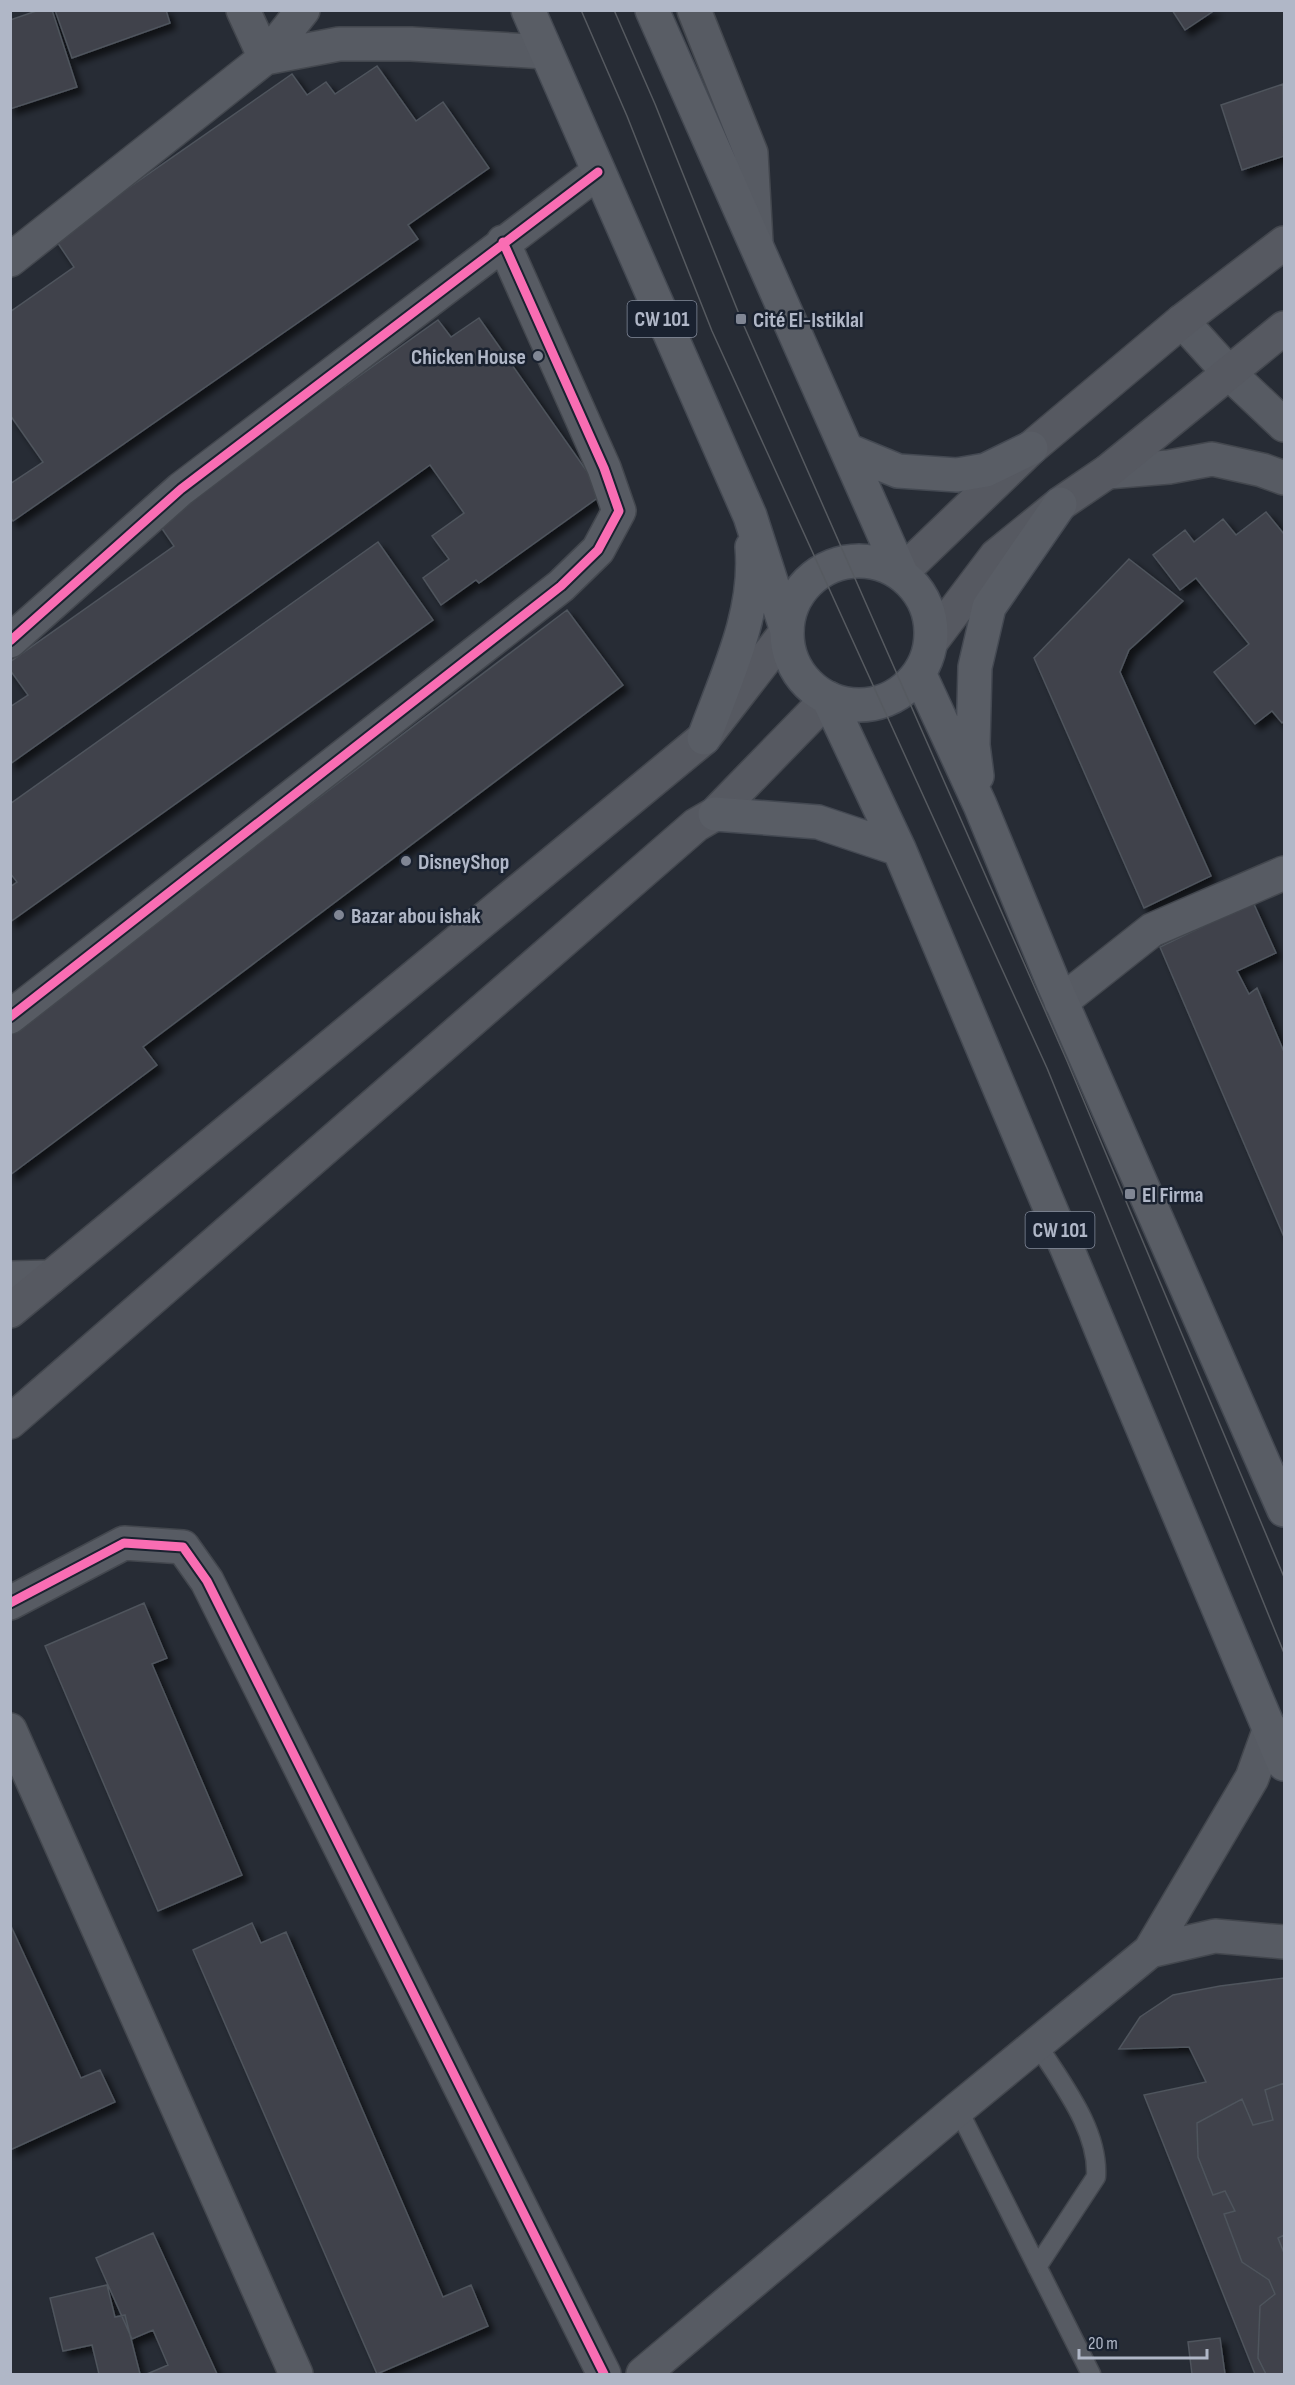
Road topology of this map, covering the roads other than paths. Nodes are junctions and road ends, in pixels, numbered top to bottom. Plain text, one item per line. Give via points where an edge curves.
1 (243, 10) edge
2 (303, 10) edge
3 (528, 10) edge
4 (652, 10) edge
5 (694, 10) edge
6 (546, 52) junction
7 (265, 58) junction
8 (598, 172) junction
9 (503, 242) junction
10 (756, 242) junction
11 (1284, 243) edge
12 (11, 257) edge
13 (1182, 321) junction
14 (1284, 328) edge
15 (1230, 374) junction
16 (1284, 425) edge
17 (1031, 448) junction
18 (847, 450) junction
19 (1107, 472) junction
20 (1284, 478) edge
21 (1060, 504) junction
22 (750, 516) junction
23 (901, 573) junction
24 (787, 631) junction
25 (10, 641) edge
26 (931, 642) junction
27 (919, 674) junction
28 (828, 698) junction
29 (704, 738) junction
30 (980, 805) junction
31 (715, 814) junction
32 (899, 849) junction
33 (1284, 873) edge
34 (1061, 1002) junction
35 (11, 1015) edge
36 (51, 1277) junction
37 (10, 1278) edge
38 (10, 1311) edge
39 (10, 1422) edge
40 (1284, 1510) edge
41 (10, 1603) edge
42 (1270, 1728) junction
43 (10, 1730) edge
44 (1284, 1764) edge
45 (1284, 1942) edge
46 (1150, 1952) junction
47 (1037, 2044) junction
48 (958, 2109) junction
49 (1037, 2267) junction
50 (296, 2374) edge
51 (604, 2374) edge
52 (643, 2374) edge
53 (1091, 2374) edge

1 - 7 street
2 - 7 street
3 - 6 main road, CW 101
4 - 10 main road
5 - 10 street via 752,153
6 - 7 street via 339,44
6 - 8 main road, CW 101
7 - 12 street
8 - 9 street
8 - 22 main road, CW 101
9 - 25 street via 181,489
9 - 35 street via 604,468 619,511 598,550 561,586
10 - 18 main road
11 - 13 main road
13 - 15 street
13 - 17 main road
14 - 15 main road
15 - 16 street
15 - 19 main road
17 - 18 main road via 986,471 957,475 898,471
17 - 23 main road
18 - 23 main road
19 - 20 street via 1212,459
19 - 21 main road
21 - 26 main road via 996,556
21 - 30 main road via 989,607 975,667 973,745
22 - 24 main road, CW 101
22 - 29 main road via 754,566 745,626
23 - 24 main road via 880,563 858,560 822,571 801,590 791,610
23 - 26 main road via 926,603
24 - 28 main road via 798,671
24 - 29 main road
26 - 27 main road
27 - 28 main road via 904,690 868,705 848,705
27 - 30 main road
28 - 31 main road
28 - 32 main road, CW 101
29 - 36 main road
30 - 34 main road
31 - 32 main road via 818,822
31 - 39 main road via 696,825
32 - 42 main road, CW 101
33 - 34 street via 1152,930
34 - 40 main road
36 - 37 street
36 - 38 main road
41 - 51 street via 124,1543 183,1547 207,1581
42 - 44 main road, CW 101
42 - 46 street via 1252,1778
43 - 50 street
45 - 46 street via 1215,1936
46 - 47 street
47 - 48 street
47 - 49 lane via 1078,2111 1097,2160 1096,2177
48 - 49 lane
48 - 52 street
49 - 53 lane

